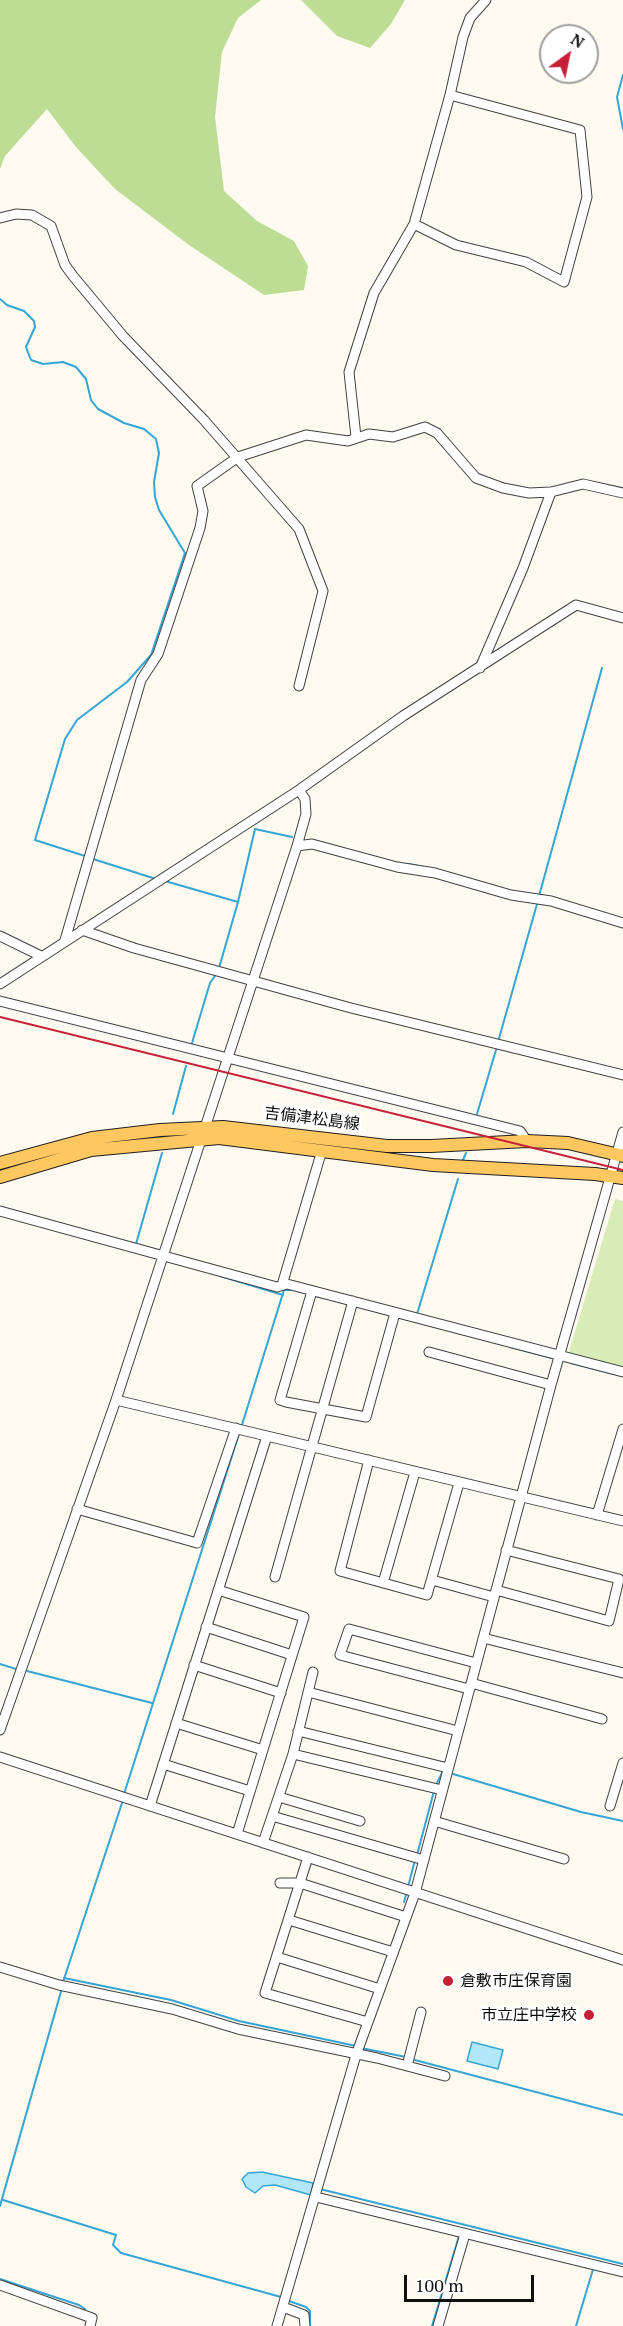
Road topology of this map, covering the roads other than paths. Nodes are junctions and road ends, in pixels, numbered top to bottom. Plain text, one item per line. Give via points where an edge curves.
1 (486, 0) edge
2 (450, 95) junction
3 (0, 218) edge
4 (414, 224) junction
5 (356, 437) junction
6 (238, 457) junction
7 (551, 492) junction
8 (623, 493) edge
9 (623, 618) edge
10 (480, 668) junction
11 (299, 686) dead end
12 (299, 790) junction
13 (297, 846) junction
14 (623, 923) edge
15 (82, 930) junction
16 (0, 936) edge
17 (65, 940) junction
18 (41, 956) junction
19 (254, 981) junction
20 (0, 984) edge
21 (0, 1001) edge
22 (228, 1058) junction
23 (623, 1076) edge
24 (623, 1132) edge
25 (202, 1133) junction
26 (527, 1141) junction
27 (620, 1155) edge
28 (320, 1157) dead end
29 (0, 1163) edge
30 (610, 1176) junction
31 (0, 1177) edge
32 (623, 1179) edge
33 (0, 1211) edge
34 (162, 1258) junction
35 (282, 1286) junction
36 (311, 1294) junction
37 (353, 1304) junction
38 (394, 1315) junction
39 (429, 1352) dead end
40 (558, 1358) junction
41 (623, 1372) edge
42 (551, 1385) junction
43 (116, 1400) junction
44 (323, 1409) junction
45 (240, 1429) junction
46 (623, 1429) edge
47 (267, 1436) junction
48 (312, 1449) junction
49 (369, 1460) junction
50 (415, 1472) junction
51 (459, 1483) junction
52 (520, 1498) junction
53 (77, 1509) junction
54 (597, 1515) junction
55 (623, 1521) edge
56 (506, 1550) junction
57 (275, 1577) dead end
58 (432, 1580) junction
59 (383, 1583) junction
60 (218, 1590) junction
61 (495, 1594) junction
62 (206, 1628) junction
63 (483, 1638) junction
64 (292, 1655) junction
65 (476, 1663) junction
66 (194, 1665) junction
67 (313, 1672) dead end
68 (623, 1673) edge
69 (470, 1686) junction
70 (308, 1692) junction
71 (281, 1693) junction
72 (602, 1719) dead end
73 (176, 1723) junction
74 (0, 1730) edge
75 (298, 1731) junction
76 (458, 1731) junction
77 (263, 1750) junction
78 (293, 1754) junction
79 (0, 1757) edge
80 (623, 1763) edge
81 (163, 1764) junction
82 (448, 1768) junction
83 (437, 1789) junction
84 (250, 1791) junction
85 (279, 1797) junction
86 (150, 1806) junction
87 (610, 1806) dead end
88 (272, 1816) junction
89 (360, 1821) dead end
90 (434, 1821) junction
91 (237, 1834) junction
92 (263, 1843) junction
93 (308, 1857) junction
94 (419, 1858) junction
95 (564, 1859) dead end
96 (280, 1883) dead end
97 (300, 1883) junction
98 (410, 1891) junction
99 (406, 1917) junction
100 (289, 1920) junction
101 (393, 1952) junction
102 (277, 1957) junction
103 (623, 1960) edge
104 (0, 1967) edge
105 (380, 1989) junction
106 (421, 2012) dead end
107 (368, 2022) junction
108 (358, 2049) junction
109 (407, 2064) junction
110 (445, 2076) dead end
111 (318, 2192) junction
112 (461, 2233) junction
113 (623, 2272) edge
114 (0, 2285) edge
115 (285, 2302) junction
116 (86, 2319) edge
117 (278, 2326) edge
118 (305, 2326) edge
119 (438, 2326) edge

1 - 2 street via 466,27
2 - 4 street
2 - 4 street via 580,130 587,197 564,282 525,262 456,244
3 - 6 street via 32,215 51,226 73,276 123,336
4 - 5 street via 374,293 349,372
5 - 6 street via 348,441 306,435
5 - 7 street via 393,437 424,427 432,429 476,478 512,489
6 - 11 street via 299,529 323,591
6 - 17 street via 197,486 203,511 200,528 158,654 141,680
7 - 8 street via 584,484
7 - 10 street
9 - 10 street via 576,605
10 - 12 street via 403,716
12 - 13 street via 305,799 306,814
12 - 15 street
13 - 14 street via 312,844 435,873
13 - 19 street
15 - 17 street
15 - 19 street
16 - 18 street
17 - 18 street
18 - 20 street
19 - 22 street
19 - 23 street
21 - 22 street
22 - 25 street
22 - 26 street via 520,1131
24 - 27 street
25 - 26 main road, 吉備津松島線 via 249,1128 387,1146
25 - 29 main road, 吉備津松島線 via 92,1138
25 - 30 main road, 吉備津松島線 via 433,1165
25 - 31 main road, 吉備津松島線 via 92,1150
25 - 34 street
26 - 27 main road, 吉備津松島線 via 568,1143
27 - 30 street
28 - 35 street
30 - 32 main road, 吉備津松島線
30 - 40 street
33 - 34 street
34 - 35 street
34 - 43 street
35 - 36 street via 287,1284
36 - 37 street
36 - 44 street via 280,1400
37 - 38 street
37 - 44 street
38 - 40 street
38 - 44 street via 366,1417
39 - 42 street
40 - 41 street
40 - 42 street
42 - 52 street
43 - 45 street
43 - 53 street
44 - 48 street
45 - 47 street
45 - 53 street via 197,1543
46 - 54 street
47 - 48 street
47 - 60 street
48 - 49 street
48 - 57 street
49 - 50 street
49 - 59 street via 340,1571
50 - 51 street
50 - 59 street
51 - 52 street
51 - 58 street
52 - 54 street
52 - 56 street
53 - 74 street
54 - 55 street
56 - 61 street
56 - 61 street via 619,1579 609,1621
58 - 59 street via 427,1594
58 - 61 street
60 - 62 street
60 - 64 street via 304,1617
61 - 63 street
62 - 64 street
62 - 66 street
63 - 65 street
63 - 68 street
64 - 71 street
65 - 69 street
65 - 69 street via 349,1629 340,1655
66 - 71 street
66 - 73 street
67 - 70 street
69 - 72 street
69 - 76 street
70 - 75 street
70 - 76 street
71 - 77 street
73 - 77 street
73 - 81 street
75 - 78 street
75 - 82 street
76 - 82 street
77 - 84 street
78 - 83 street
78 - 85 street
79 - 86 street
80 - 87 street
81 - 84 street
81 - 86 street
82 - 83 street
83 - 90 street
84 - 91 street
85 - 88 street
85 - 89 street
86 - 91 street
88 - 92 street
88 - 94 street
90 - 94 street
90 - 95 street
91 - 92 street
92 - 93 street
93 - 97 street
93 - 98 street
94 - 98 street
96 - 97 street
97 - 99 street
97 - 100 street
98 - 99 street
98 - 103 street
99 - 101 street
100 - 101 street
100 - 102 street
101 - 105 street
102 - 105 street
102 - 107 street via 265,1993
104 - 108 street via 238,2029
105 - 107 street
106 - 109 street
107 - 108 street
108 - 109 street
108 - 111 street
109 - 110 street
111 - 112 street
111 - 115 street
112 - 113 street
112 - 119 street
114 - 116 street
115 - 117 street
115 - 118 street via 304,2315

